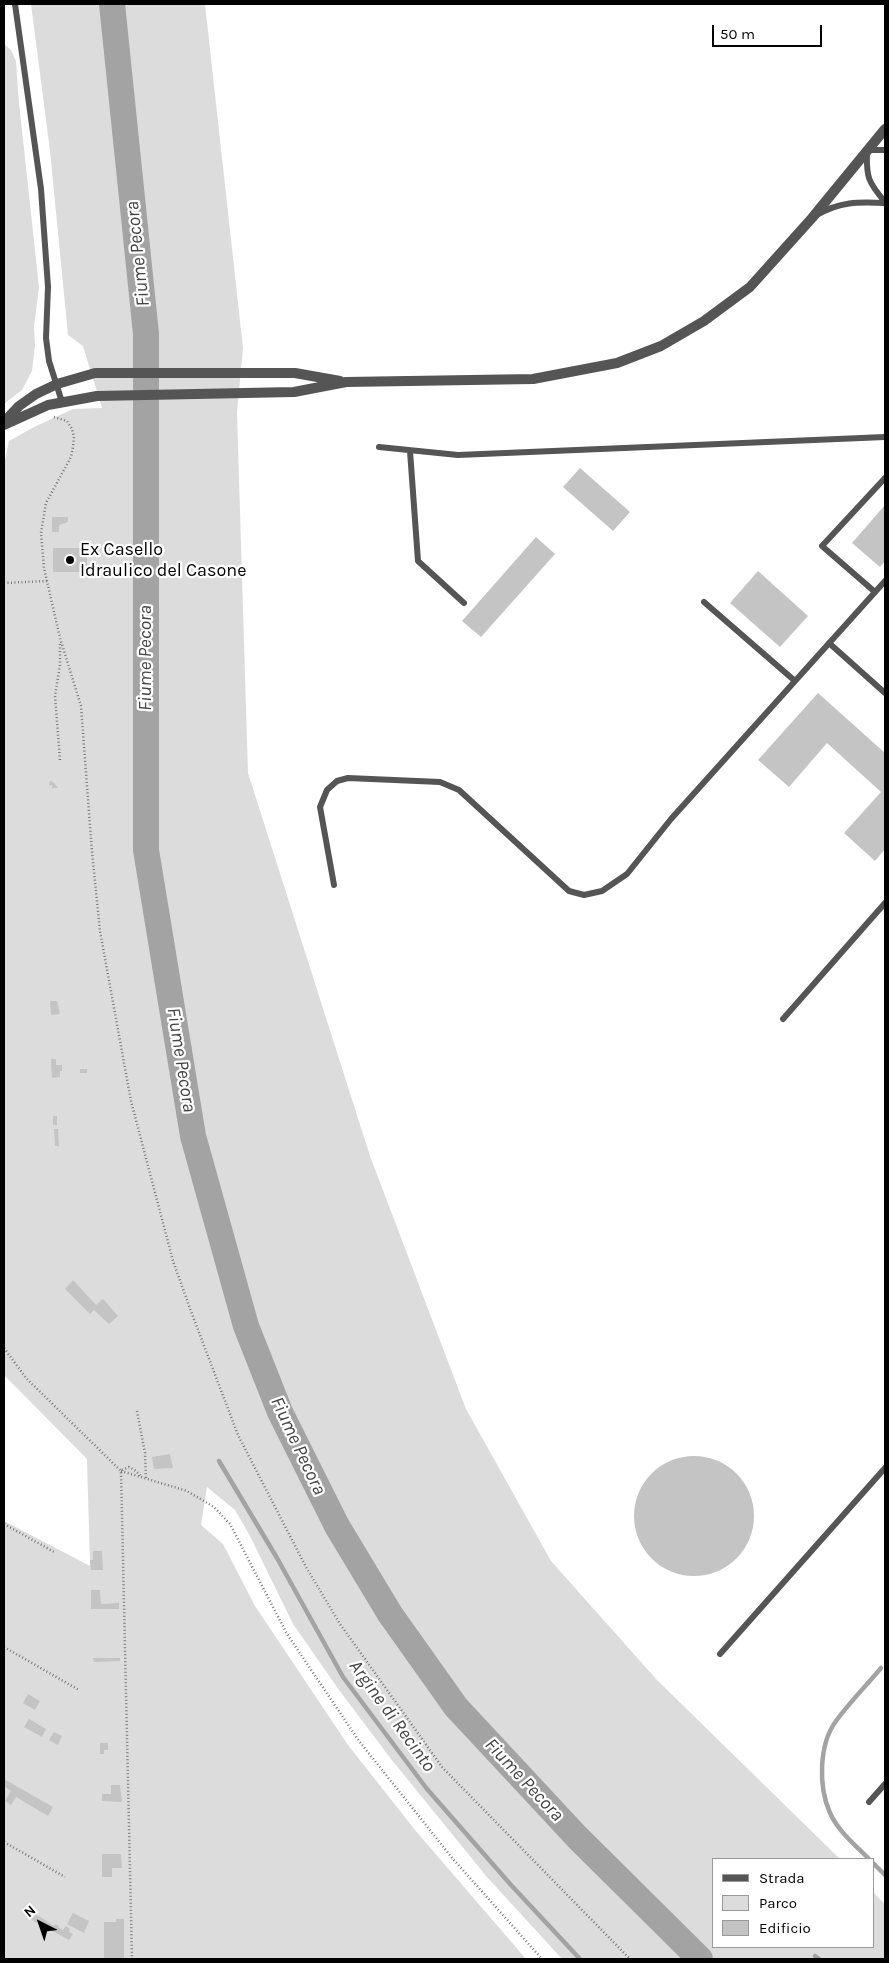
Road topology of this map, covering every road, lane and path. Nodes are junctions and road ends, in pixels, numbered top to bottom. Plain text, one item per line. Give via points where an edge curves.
1 (15, 4) edge
2 (885, 129) edge
3 (867, 150) junction
4 (885, 150) edge
5 (885, 203) edge
6 (812, 218) junction
7 (346, 382) junction
8 (57, 384) junction
9 (62, 402) junction
10 (51, 416) dead end
11 (4, 424) edge
12 (885, 437) edge
13 (379, 447) dead end
14 (410, 450) junction
15 (885, 478) edge
16 (47, 581) junction
17 (885, 581) edge
18 (4, 583) edge
19 (875, 592) junction
20 (704, 602) dead end
21 (464, 603) dead end
22 (60, 638) junction
23 (829, 643) junction
24 (795, 682) junction
25 (885, 693) edge
26 (60, 760) dead end
27 (334, 885) dead end
28 (885, 903) edge
29 (784, 1019) dead end
30 (4, 1348) edge
31 (137, 1411) dead end
32 (885, 1468) edge
33 (121, 1470) junction
34 (146, 1478) junction
35 (4, 1524) edge
36 (56, 1553) dead end
37 (4, 1647) edge
38 (720, 1654) dead end
39 (79, 1690) dead end
40 (885, 1784) edge
41 (869, 1802) dead end
42 (4, 1842) edge
43 (65, 1877) dead end
44 (132, 1959) edge
45 (542, 1959) edge
46 (630, 1959) edge

1 - 8 lane via 41,190 48,287 46,338
2 - 3 street
3 - 4 lane
3 - 5 lane via 866,171 872,187
3 - 6 street
5 - 6 lane via 861,202 831,207
6 - 7 street via 750,286 729,304 661,346 617,363 532,378
7 - 8 street via 295,373 202,372 94,374
7 - 9 street via 294,392 97,396
8 - 9 lane
8 - 11 street via 19,406
9 - 11 street
10 - 16 path via 67,422 74,437 71,457 46,503 41,533
12 - 14 lane via 458,455
13 - 14 lane
14 - 21 lane via 418,560
15 - 19 lane via 822,546
16 - 18 path
16 - 22 path
17 - 19 lane
19 - 23 lane
20 - 24 lane
22 - 26 path via 55,696
22 - 46 path via 81,706 100,931 131,1101 173,1261 238,1435 306,1567 340,1624 442,1767
23 - 24 lane
23 - 25 lane
24 - 27 lane via 671,819 627,874 602,890 584,895 569,891 459,790 440,782 348,778 337,781 327,790 320,807
28 - 29 lane
30 - 33 path via 26,1378
31 - 34 path
32 - 38 lane
33 - 34 path
33 - 44 path
34 - 45 path via 187,1491 214,1507 230,1524 287,1634 359,1741 453,1859
35 - 36 path
37 - 39 path
40 - 41 lane
42 - 43 path

